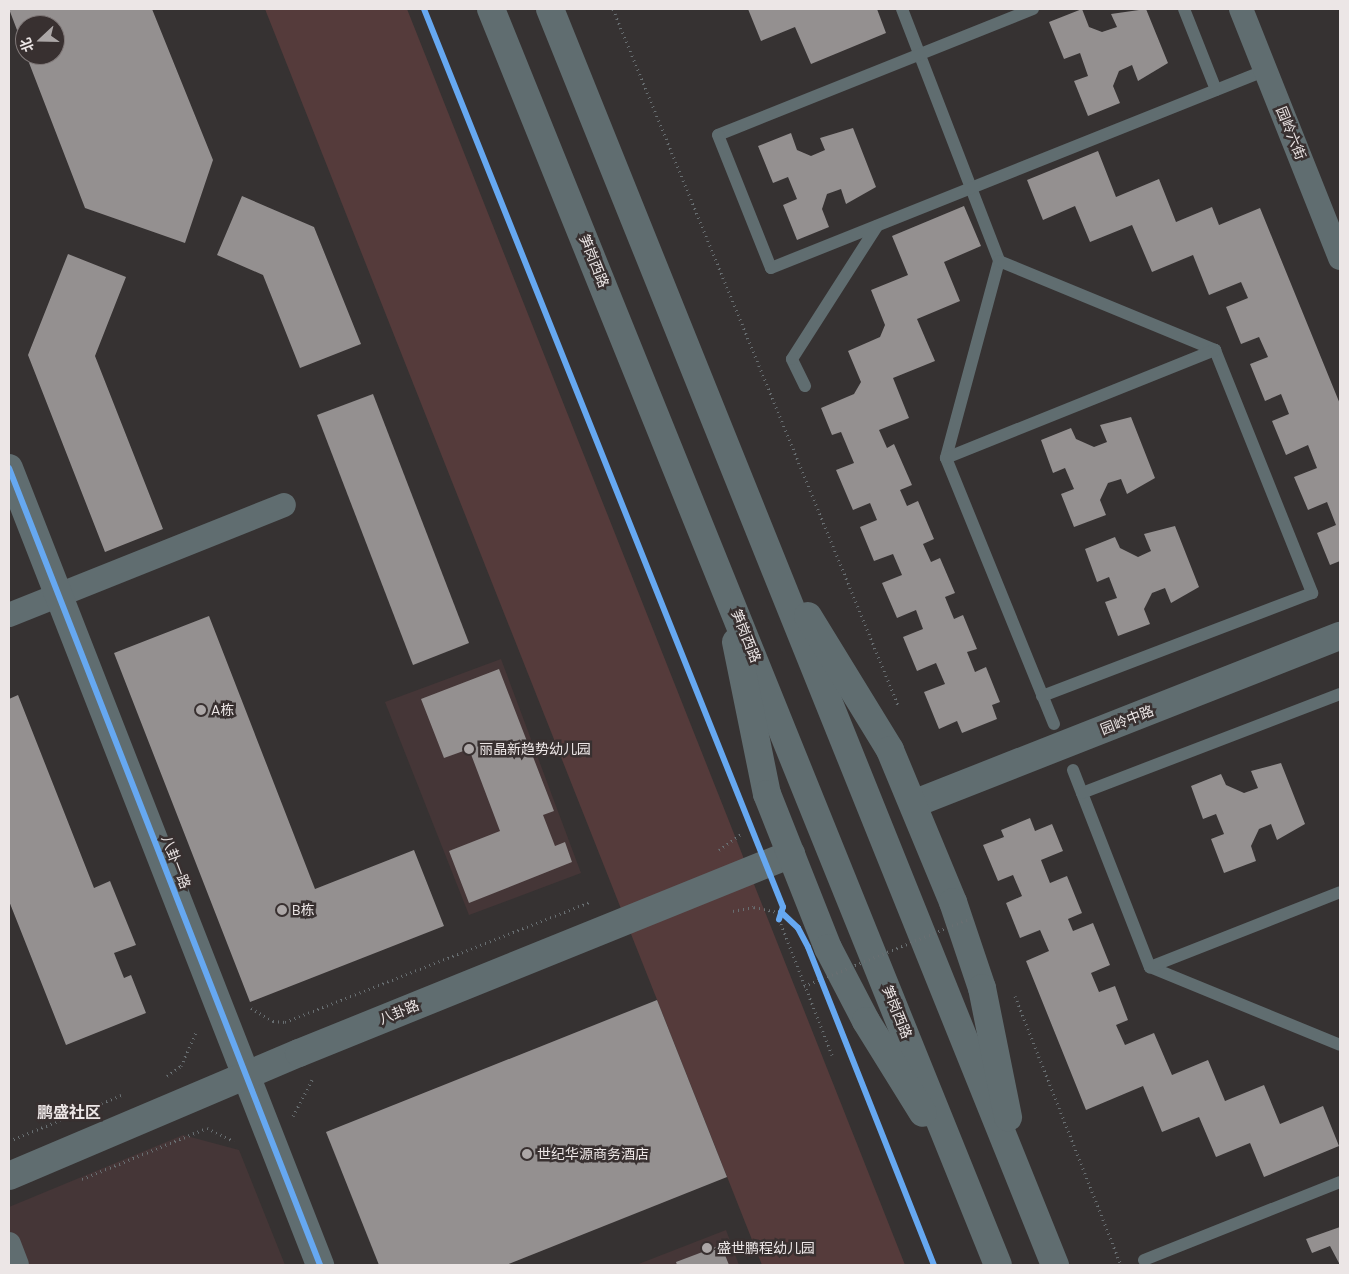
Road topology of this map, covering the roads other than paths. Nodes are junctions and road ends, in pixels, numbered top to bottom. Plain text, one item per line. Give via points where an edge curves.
1 (491, 9) edge
2 (550, 9) edge
3 (902, 9) edge
4 (1033, 9) edge
5 (1184, 9) edge
6 (1241, 9) edge
7 (919, 54) junction
8 (1266, 70) junction
9 (1216, 90) junction
10 (971, 188) junction
11 (877, 226) junction
12 (1340, 258) edge
13 (999, 261) junction
14 (1215, 350) junction
15 (805, 386) dead end
16 (946, 458) junction
17 (9, 468) edge
18 (284, 504) dead end
19 (774, 562) junction
20 (725, 584) junction
21 (60, 594) junction
22 (9, 615) edge
23 (1340, 636) edge
24 (1340, 694) edge
25 (1042, 696) junction
26 (1054, 724) dead end
27 (1073, 770) dead end
28 (1082, 793) junction
29 (914, 804) junction
30 (791, 854) junction
31 (1340, 892) edge
32 (1150, 967) junction
33 (1340, 1045) edge
34 (245, 1076) junction
35 (1015, 1163) junction
36 (961, 1174) junction
37 (9, 1176) edge
38 (1340, 1182) edge
39 (9, 1244) edge
40 (1144, 1260) dead end
41 (17, 1265) edge
42 (320, 1265) edge
43 (998, 1265) edge
44 (1055, 1265) edge

1 - 20 main road, 笋岗西路
2 - 19 main road
3 - 7 lane
4 - 7 lane
5 - 9 lane
6 - 8 street, 园岭六街
7 - 10 lane
7 - 11 lane via 718,135 771,268
8 - 9 lane
8 - 12 street, 园岭六街
9 - 10 lane
10 - 11 lane
10 - 13 lane
11 - 15 lane via 792,359
13 - 14 lane
13 - 16 lane
14 - 16 lane
14 - 25 lane via 1312,592
16 - 25 lane
17 - 21 main road, 八卦一路
18 - 21 street
19 - 29 main road via 890,750
19 - 35 main road
20 - 30 main road via 767,794
20 - 36 main road, 笋岗西路
21 - 22 street
21 - 34 main road, 八卦一路
23 - 29 main road, 园岭中路
24 - 28 lane
25 - 26 lane
27 - 28 lane
28 - 32 lane
29 - 35 main road via 982,988 999,1057
30 - 34 main road, 八卦路
30 - 36 main road via 828,948 866,1021
31 - 32 lane
32 - 33 lane
34 - 37 main road, 八卦路
34 - 42 main road, 八卦一路
35 - 44 main road
36 - 43 main road, 笋岗西路
38 - 40 lane
39 - 41 street

